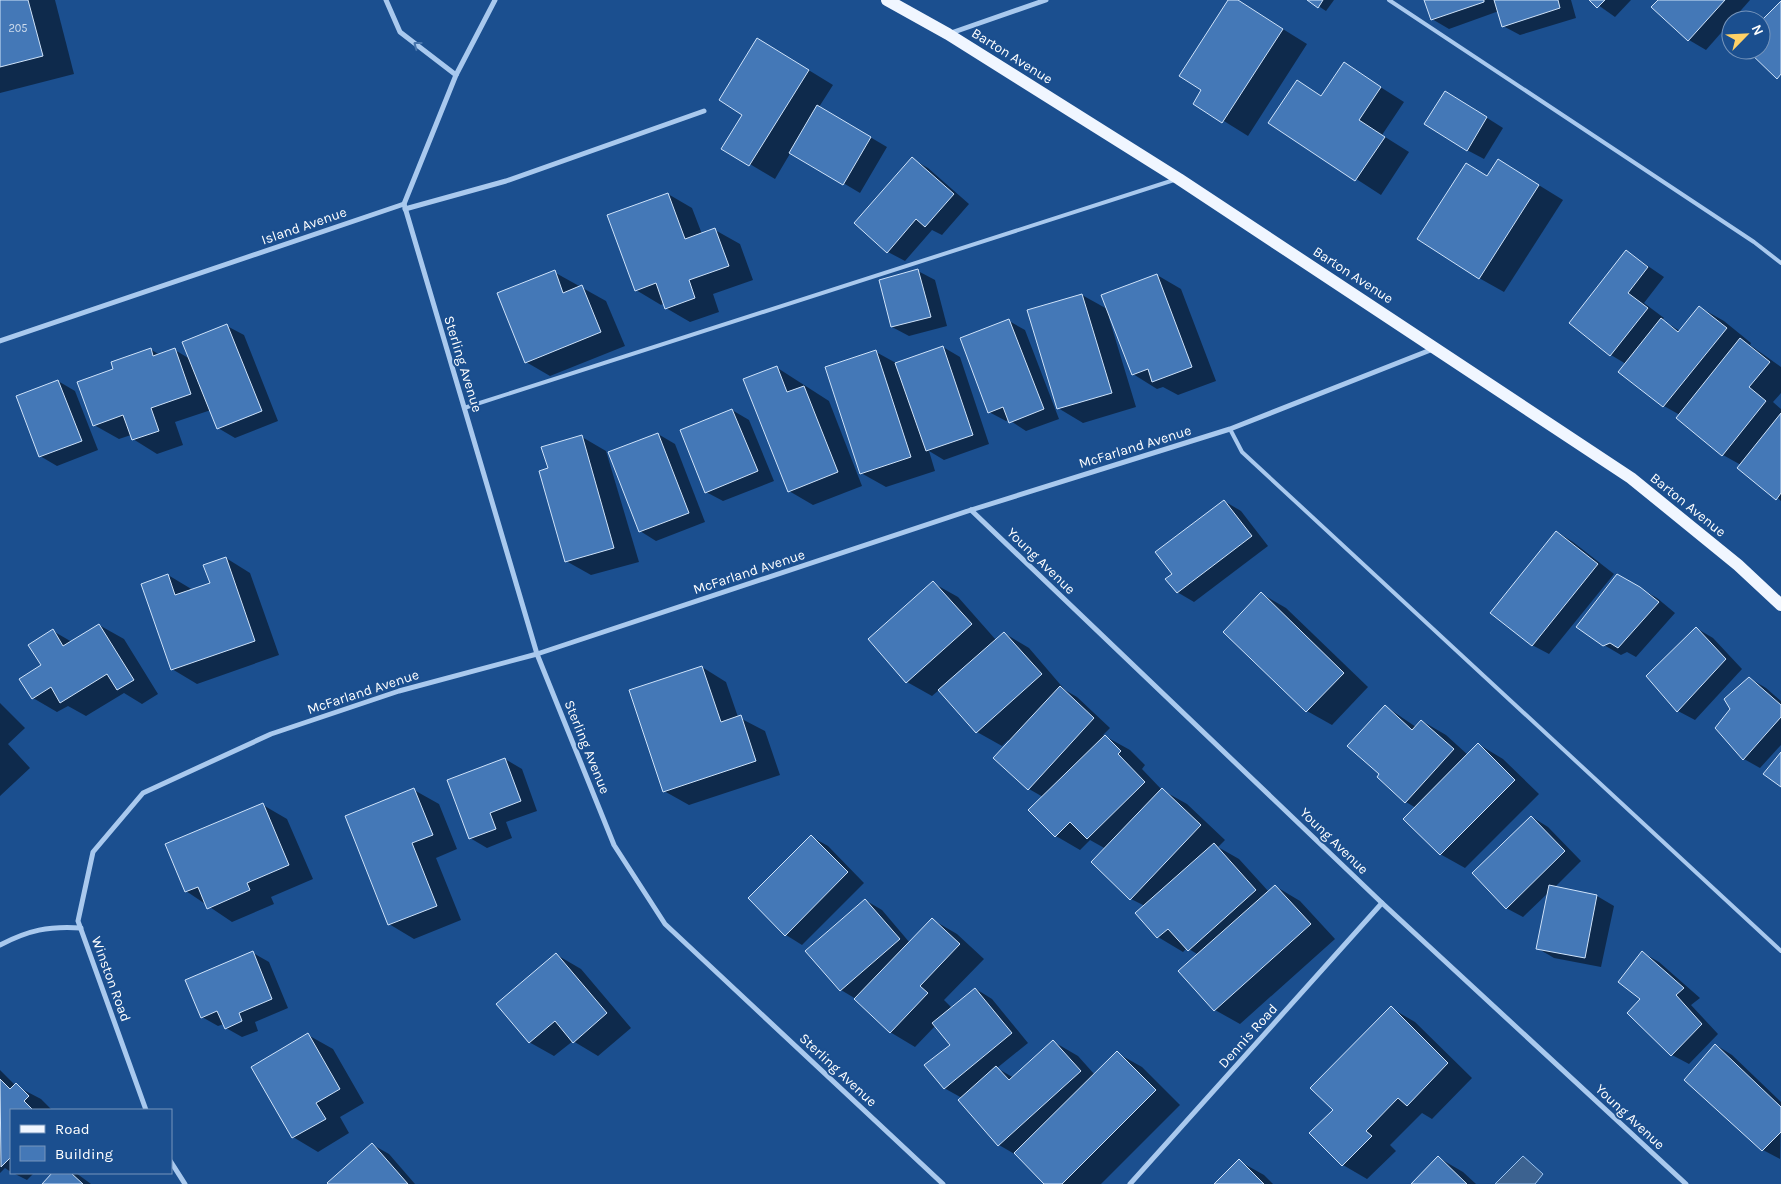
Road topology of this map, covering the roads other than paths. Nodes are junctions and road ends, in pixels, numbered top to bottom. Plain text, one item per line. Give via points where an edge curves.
1 (386, 0) edge
2 (495, 0) edge
3 (887, 0) edge
4 (1046, 0) edge
5 (1389, 0) edge
6 (948, 34) junction
7 (456, 75) junction
8 (704, 111) dead end
9 (1179, 179) junction
10 (405, 207) junction
11 (1781, 263) edge
12 (0, 341) edge
13 (1436, 348) junction
14 (464, 408) junction
15 (1230, 430) junction
16 (971, 510) junction
17 (1781, 605) edge
18 (538, 654) junction
19 (93, 852) joint
20 (1382, 902) junction
21 (81, 928) junction
22 (0, 945) edge
23 (1781, 950) edge
24 (146, 1109) edge
25 (172, 1164) edge
26 (185, 1184) edge
27 (943, 1184) edge
28 (1130, 1184) edge
29 (1686, 1184) edge

7 -> 1 street via 400,32
2 - 7 street
3 - 6 main road, Barton Avenue
4 - 6 street
5 - 11 lane
6 - 9 main road, Barton Avenue
7 - 10 street
8 - 10 street, Island Avenue via 506,181
9 - 13 main road, Barton Avenue
9 - 14 lane
10 - 12 street, Island Avenue
10 - 14 street, Sterling Avenue
13 - 15 street, McFarland Avenue
13 - 17 main road, Barton Avenue via 1631,478 1738,565
14 - 18 street, Sterling Avenue
15 - 16 street, McFarland Avenue
15 - 23 lane via 1242,452
16 - 18 street, McFarland Avenue
16 - 20 street, Young Avenue
18 - 19 street, McFarland Avenue via 399,691 271,734 143,793
18 - 27 street, Sterling Avenue via 614,845 665,924
19 - 21 street, Winston Road via 78,920
20 - 28 street, Dennis Road
20 - 29 street, Young Avenue
21 - 22 street via 23,932
21 - 24 street, Winston Road
25 - 26 street

